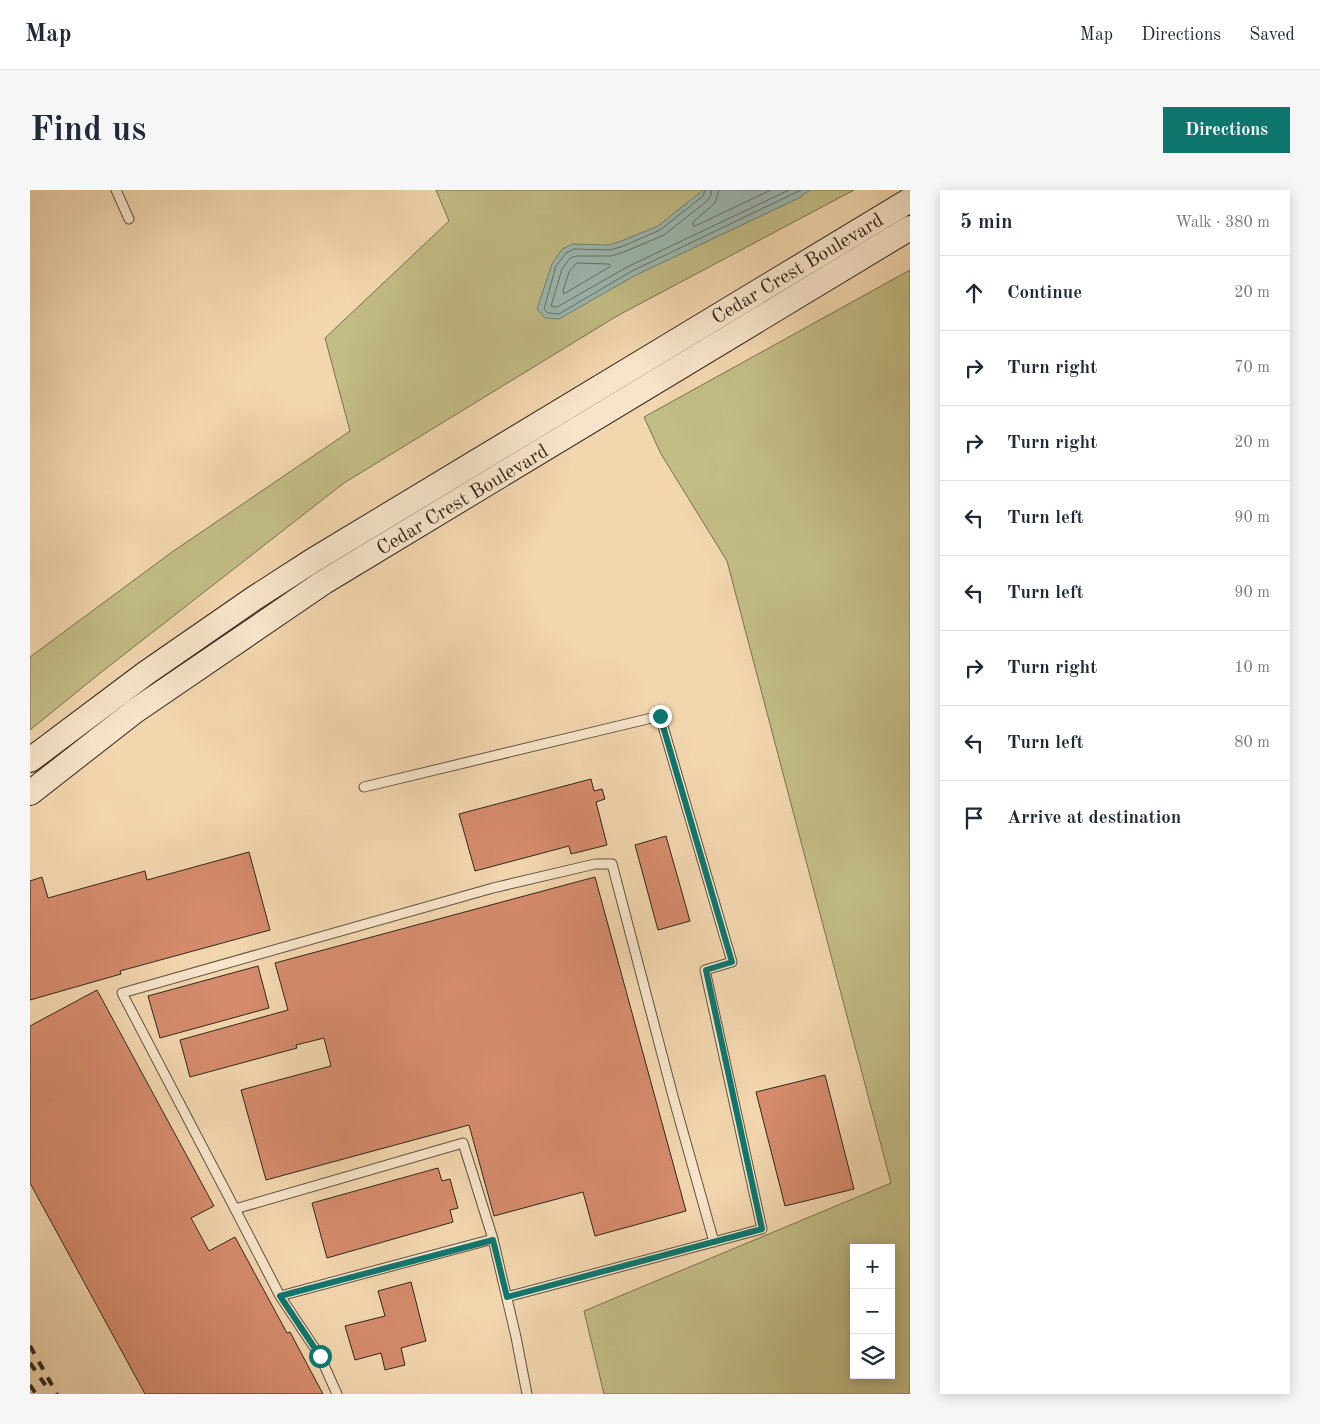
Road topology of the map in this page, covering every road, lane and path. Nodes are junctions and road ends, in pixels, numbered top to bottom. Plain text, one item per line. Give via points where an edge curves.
1 (116, 190) edge
2 (910, 200) edge
3 (129, 219) dead end
4 (910, 228) edge
5 (30, 760) edge
6 (364, 787) dead end
7 (30, 793) edge
8 (235, 1209) junction
9 (493, 1240) junction
10 (714, 1242) junction
11 (280, 1296) junction
12 (507, 1297) junction
13 (337, 1394) edge
14 (527, 1394) edge

1 - 3 lane
2 - 5 main road, Cedar Crest Boulevard via 312,561 146,672
4 - 7 main road, Cedar Crest Boulevard via 324,582 135,711
6 - 10 lane via 660,716 732,962 706,970 762,1229
8 - 9 lane via 463,1143
8 - 10 lane via 122,993 493,888 595,864 612,864
8 - 11 lane
9 - 11 lane
9 - 12 lane
10 - 12 lane
11 - 13 lane via 320,1356
12 - 14 lane

